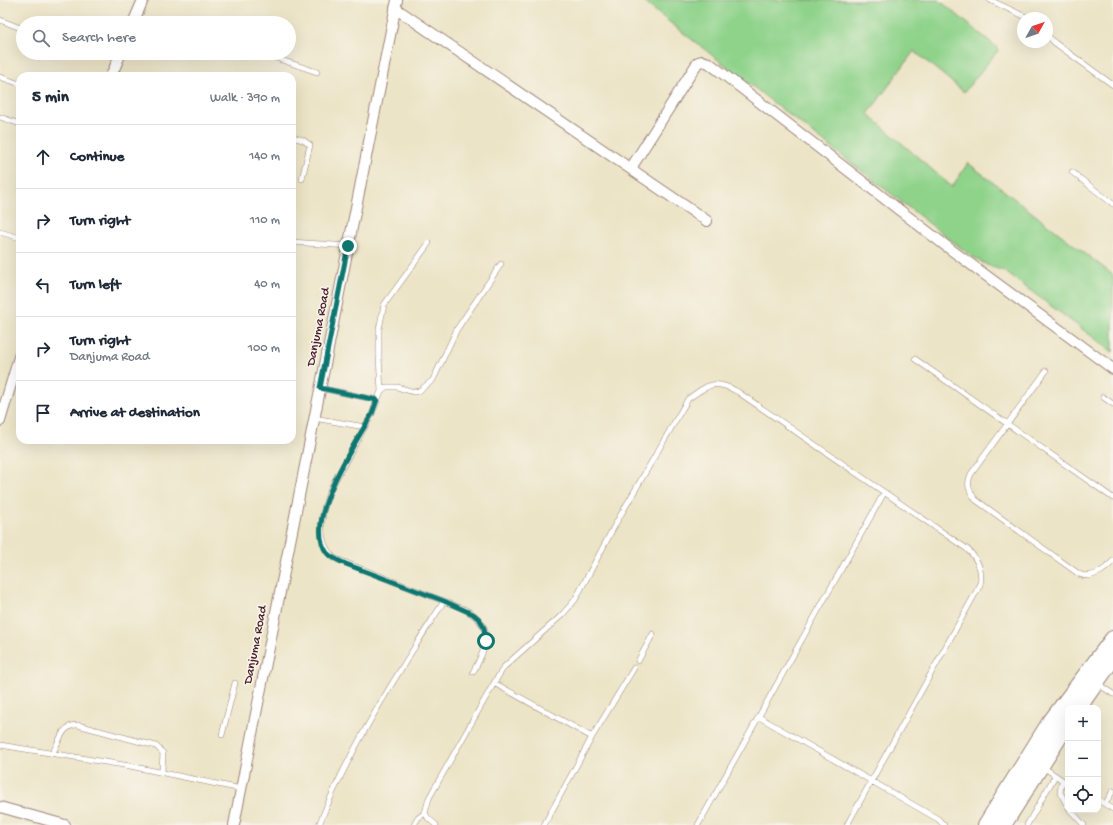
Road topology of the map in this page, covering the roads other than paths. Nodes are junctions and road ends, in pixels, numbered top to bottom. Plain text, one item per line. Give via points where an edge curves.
1 (143, 0) edge
2 (990, 0) edge
3 (396, 4) edge
4 (1017, 13) edge
5 (138, 16) edge
6 (0, 20) edge
7 (16, 26) edge
8 (1053, 40) edge
9 (118, 60) edge
10 (282, 60) edge
11 (113, 72) edge
12 (317, 72) dead end
13 (0, 77) edge
14 (16, 83) edge
15 (1113, 85) edge
16 (0, 117) edge
17 (16, 123) edge
18 (296, 138) edge
19 (631, 168) junction
20 (1072, 172) dead end
21 (302, 179) dead end
22 (1113, 204) edge
23 (706, 221) dead end
24 (0, 232) edge
25 (16, 237) edge
26 (296, 242) edge
27 (429, 243) dead end
28 (348, 246) junction
29 (501, 264) dead end
30 (915, 359) dead end
31 (16, 367) edge
32 (1113, 369) edge
33 (1046, 371) dead end
34 (320, 388) junction
35 (381, 391) junction
36 (1103, 397) dead end
37 (377, 400) junction
38 (1113, 404) edge
39 (314, 418) junction
40 (0, 421) edge
41 (1009, 424) junction
42 (365, 427) junction
43 (884, 493) junction
44 (1113, 498) edge
45 (1113, 561) edge
46 (444, 601) junction
47 (653, 634) dead end
48 (1113, 639) edge
49 (1113, 658) edge
50 (638, 661) dead end
51 (634, 668) dead end
52 (473, 672) dead end
53 (1096, 682) junction
54 (235, 683) dead end
55 (494, 683) junction
56 (1113, 694) edge
57 (1080, 705) edge
58 (759, 717) junction
59 (1065, 728) edge
60 (222, 735) dead end
61 (592, 737) junction
62 (0, 745) edge
63 (53, 753) junction
64 (1040, 765) junction
65 (162, 772) junction
66 (1055, 776) junction
67 (1062, 781) junction
68 (872, 782) junction
69 (1065, 782) edge
70 (241, 789) junction
71 (1113, 791) edge
72 (1065, 801) edge
73 (1101, 802) edge
74 (1105, 804) junction
75 (0, 807) edge
76 (1113, 809) edge
77 (425, 813) junction
78 (1073, 813) edge
79 (64, 825) edge
80 (234, 825) edge
81 (319, 825) edge
82 (414, 825) edge
83 (436, 825) edge
84 (544, 825) edge
85 (698, 825) edge
86 (847, 825) edge
87 (944, 825) edge
88 (986, 825) edge
89 (1003, 825) edge
90 (1026, 825) edge
91 (1084, 825) edge

1 - 5 street
2 - 4 lane
3 - 19 street
3 - 28 street, Danjuma Road
6 - 7 lane
8 - 15 lane
9 - 11 street
10 - 12 lane
13 - 14 lane
16 - 17 lane
18 - 21 lane via 310,145
19 - 23 street
19 - 32 street via 694,67 698,62 709,63 946,246
20 - 22 lane
24 - 25 lane
26 - 28 lane
27 - 35 lane via 384,305 379,329 378,357
28 - 34 street, Danjuma Road
29 - 35 lane via 457,329 433,380 419,391 414,392 397,386 386,387
30 - 41 lane
31 - 40 street
33 - 41 lane
34 - 37 lane
34 - 39 street, Danjuma Road
35 - 37 lane
36 - 38 lane
37 - 42 lane
39 - 42 lane
39 - 70 street, Danjuma Road
41 - 44 lane
41 - 45 lane via 968,480 976,500 1083,576 1102,571
42 - 46 lane via 327,497 321,526 322,543 327,552 346,564
43 - 55 lane via 738,392 724,384 706,386 688,399 575,600 504,668
43 - 58 lane
43 - 68 lane via 967,549 975,556 982,576 980,585
46 - 52 lane via 473,614 484,628 484,653
46 - 81 lane via 349,759 334,786
47 - 50 lane
48 - 88 main road via 1049,724
49 - 53 main road
51 - 61 lane
53 - 56 lane
53 - 57 main road
54 - 60 lane
55 - 61 lane
55 - 77 lane via 429,798
58 - 68 lane
58 - 85 lane
59 - 64 main road
61 - 84 lane
62 - 63 lane
63 - 65 lane
63 - 65 lane via 65,730 78,725 156,746 163,753
64 - 66 lane
64 - 89 main road
65 - 70 lane
66 - 67 lane
66 - 90 lane
67 - 69 lane
67 - 72 lane via 1060,792
68 - 86 lane
68 - 87 lane via 938,819
70 - 80 street, Danjuma Road
71 - 74 lane
73 - 74 lane
74 - 76 lane
75 - 79 street
77 - 82 lane
77 - 83 lane
78 - 91 lane

